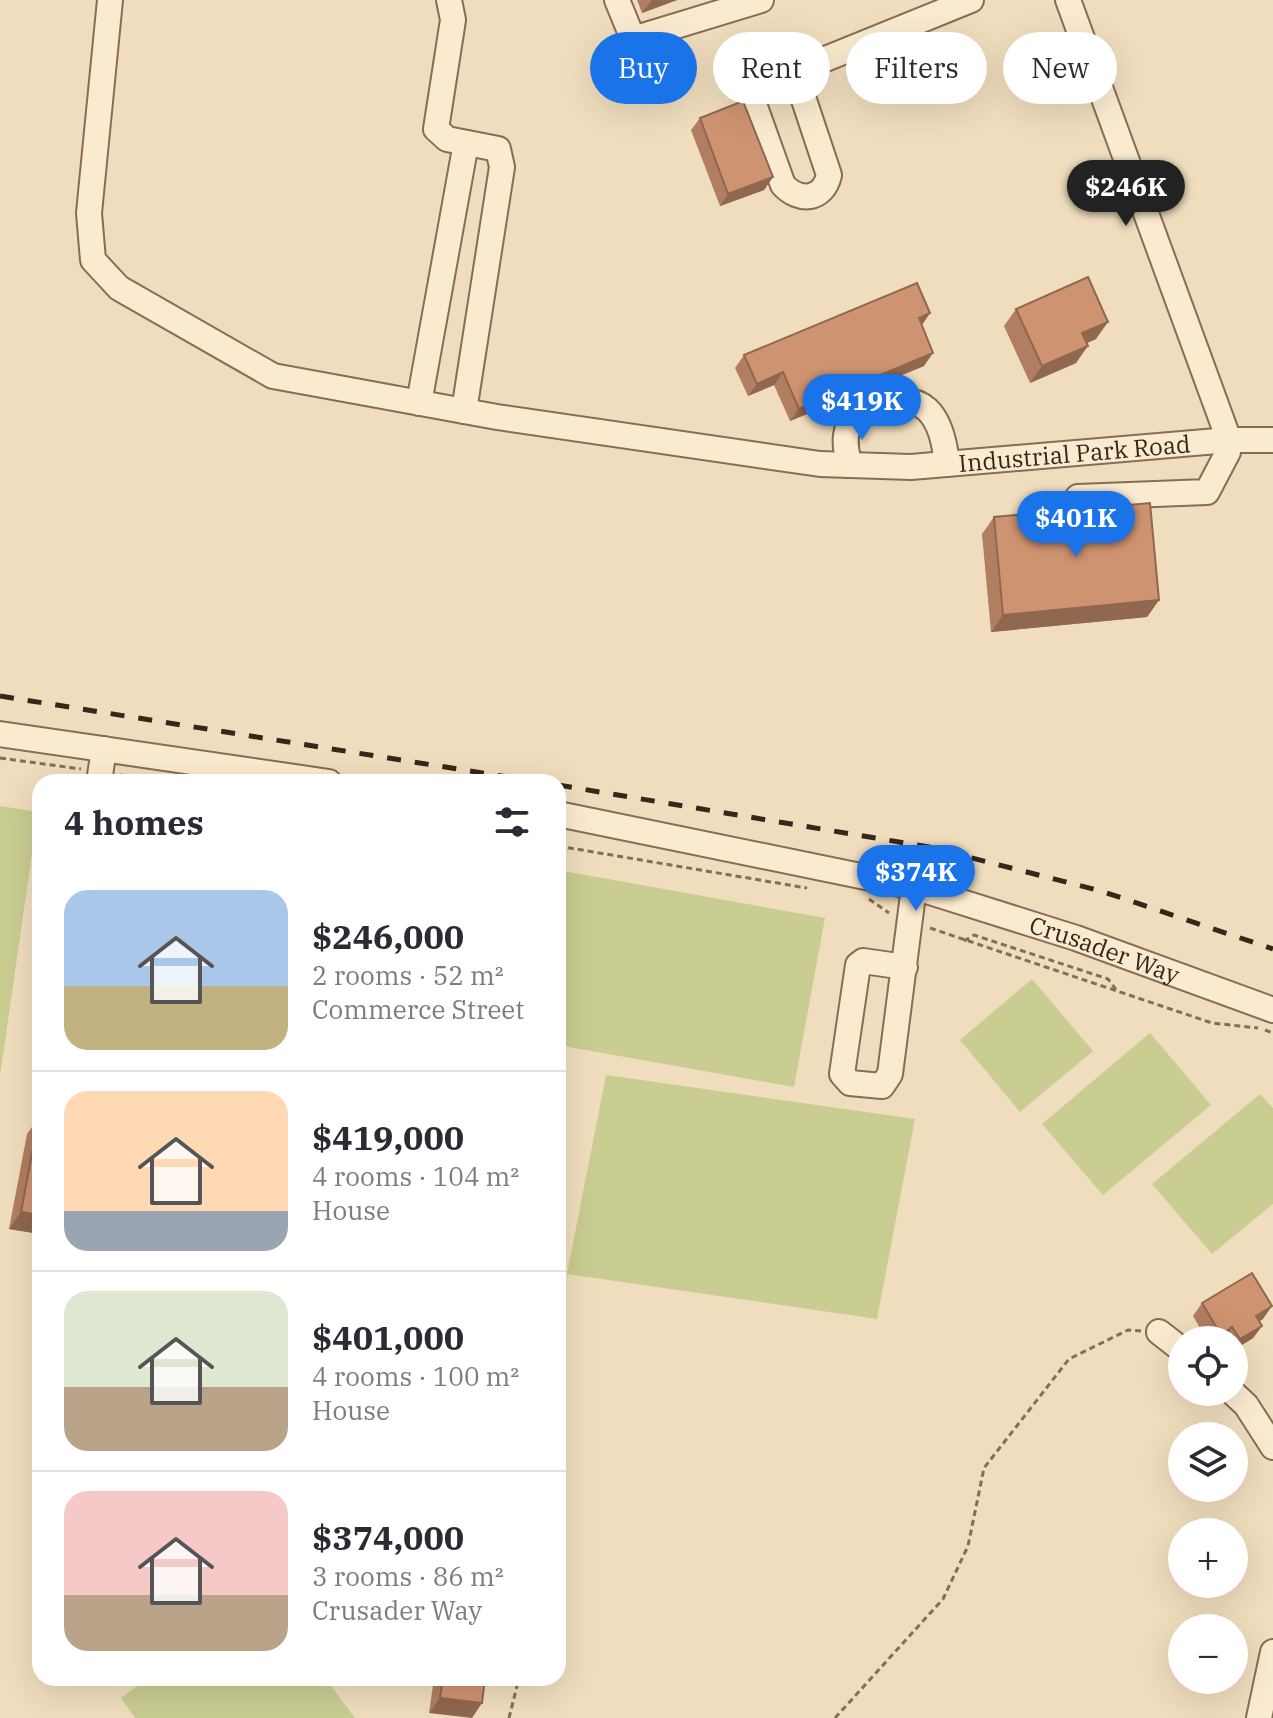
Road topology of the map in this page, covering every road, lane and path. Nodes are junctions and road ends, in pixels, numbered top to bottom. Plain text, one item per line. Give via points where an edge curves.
1 (110, 0) edge
2 (449, 0) edge
3 (617, 0) edge
4 (761, 0) edge
5 (971, 0) edge
6 (1068, 0) edge
7 (830, 56) edge
8 (794, 70) joint
9 (466, 143) junction
10 (419, 403) junction
11 (464, 411) junction
12 (1229, 440) junction
13 (1273, 440) edge
14 (947, 464) junction
15 (849, 465) junction
16 (1078, 497) dead end
17 (0, 734) edge
18 (104, 749) junction
19 (100, 774) edge
20 (274, 774) edge
21 (566, 816) edge
22 (566, 847) edge
23 (914, 887) junction
24 (821, 890) dead end
25 (866, 897) dead end
26 (912, 921) junction
27 (964, 941) junction
28 (905, 967) junction
29 (1117, 991) junction
30 (1273, 1010) edge
31 (1273, 1033) edge
32 (1159, 1332) joint
33 (1168, 1339) edge
34 (1247, 1406) edge
35 (1273, 1447) edge
36 (1273, 1652) edge
37 (517, 1686) edge
38 (509, 1718) edge
39 (835, 1718) edge
40 (1259, 1718) edge

1 - 10 street, Industrial Park Road via 89,213 93,260 119,288 273,376
2 - 9 street via 453,20 436,129 447,139
3 - 4 street via 633,39
5 - 7 street
6 - 12 street
8 - 8 street via 829,175 816,196 805,198 783,185 749,90
9 - 10 street
9 - 11 street via 498,149 502,167
10 - 11 street, Industrial Park Road
11 - 15 street, Industrial Park Road
12 - 13 street, Industrial Park Road
12 - 14 street, Industrial Park Road
12 - 16 street via 1222,467 1207,492
14 - 15 street, Industrial Park Road
14 - 15 street via 943,433 934,417 915,400 899,399 863,411 851,421
17 - 18 street
18 - 19 street
18 - 20 street
21 - 23 street, Crusader Way
22 - 24 path
23 - 26 street
23 - 30 street, Crusader Way via 1076,938
25 - 26 path via 892,916
26 - 27 path
26 - 28 street
27 - 29 path
27 - 29 path via 974,935 1108,979
28 - 28 street via 887,1080 882,1086 850,1083 842,1074 858,965 863,961
29 - 31 path via 1212,1023
32 - 33 street
32 - 39 path via 1128,1330 1069,1359 984,1468 968,1546 943,1599
34 - 35 street
36 - 40 street
37 - 38 path

